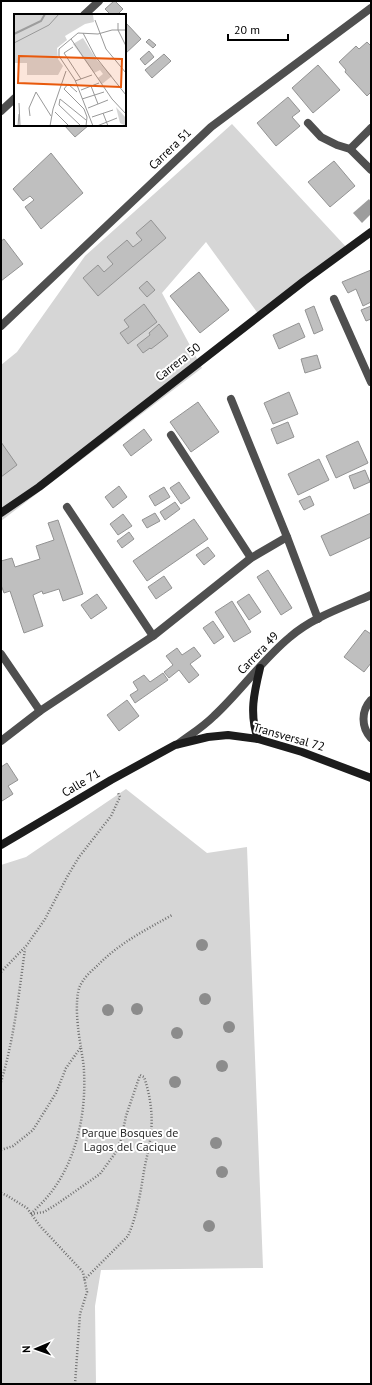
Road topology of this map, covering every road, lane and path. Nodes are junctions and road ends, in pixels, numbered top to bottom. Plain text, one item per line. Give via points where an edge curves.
1 (99, 1) edge
2 (371, 8) edge
3 (85, 14) edge
4 (14, 99) edge
5 (1, 111) edge
6 (308, 123) dead end
7 (371, 128) edge
8 (350, 149) junction
9 (371, 170) edge
10 (371, 232) edge
11 (334, 299) dead end
12 (1, 326) edge
13 (371, 382) edge
14 (231, 399) dead end
15 (171, 435) dead end
16 (67, 507) dead end
17 (1, 512) edge
18 (287, 537) junction
19 (251, 558) junction
20 (371, 595) edge
21 (318, 619) junction
22 (153, 636) junction
23 (1, 654) edge
24 (260, 668) junction
25 (371, 700) edge
26 (40, 711) junction
27 (371, 738) edge
28 (258, 739) junction
29 (1, 741) edge
30 (175, 745) junction
31 (371, 778) edge
32 (111, 780) junction
33 (1, 845) edge
34 (172, 915) dead end
35 (25, 948) junction
36 (1, 972) edge
37 (80, 1047) junction
38 (1, 1082) edge
39 (1, 1150) edge
40 (1, 1193) edge
41 (31, 1214) junction
42 (84, 1280) junction
43 (75, 1384) edge

1 - 3 street
2 - 12 street, Carrera 51 via 211,126
4 - 5 street
6 - 8 street via 321,137
7 - 8 street
8 - 9 street
10 - 17 street, Carrera 50 via 225,341 39,487
11 - 13 street
14 - 18 street
15 - 19 street
16 - 22 street
18 - 19 street
18 - 21 street
19 - 22 street
20 - 21 street, Carrera 49
21 - 24 street, Carrera 49 via 290,637
22 - 26 street
23 - 26 street
24 - 28 street via 252,708
24 - 30 street, Carrera 49 via 214,716
25 - 27 street via 363,714
26 - 29 street
28 - 30 street, Transversal 72 via 228,735
28 - 31 street, Transversal 72 via 302,752
30 - 32 street, Calle 71
32 - 33 street, Calle 71
32 - 35 path via 120,797 112,816 79,857 45,919
34 - 37 path via 127,940 105,957 79,987 77,1006
35 - 36 path
35 - 38 path via 8,1058
37 - 39 path via 33,1130 12,1146
37 - 41 path via 84,1094 77,1140 58,1184
40 - 41 path via 27,1208
41 - 42 path via 83,1272
41 - 42 path via 44,1212 100,1174 116,1152 137,1081 140,1075 144,1077 151,1108 152,1130 132,1228 128,1236
42 - 43 path via 87,1292 80,1314

